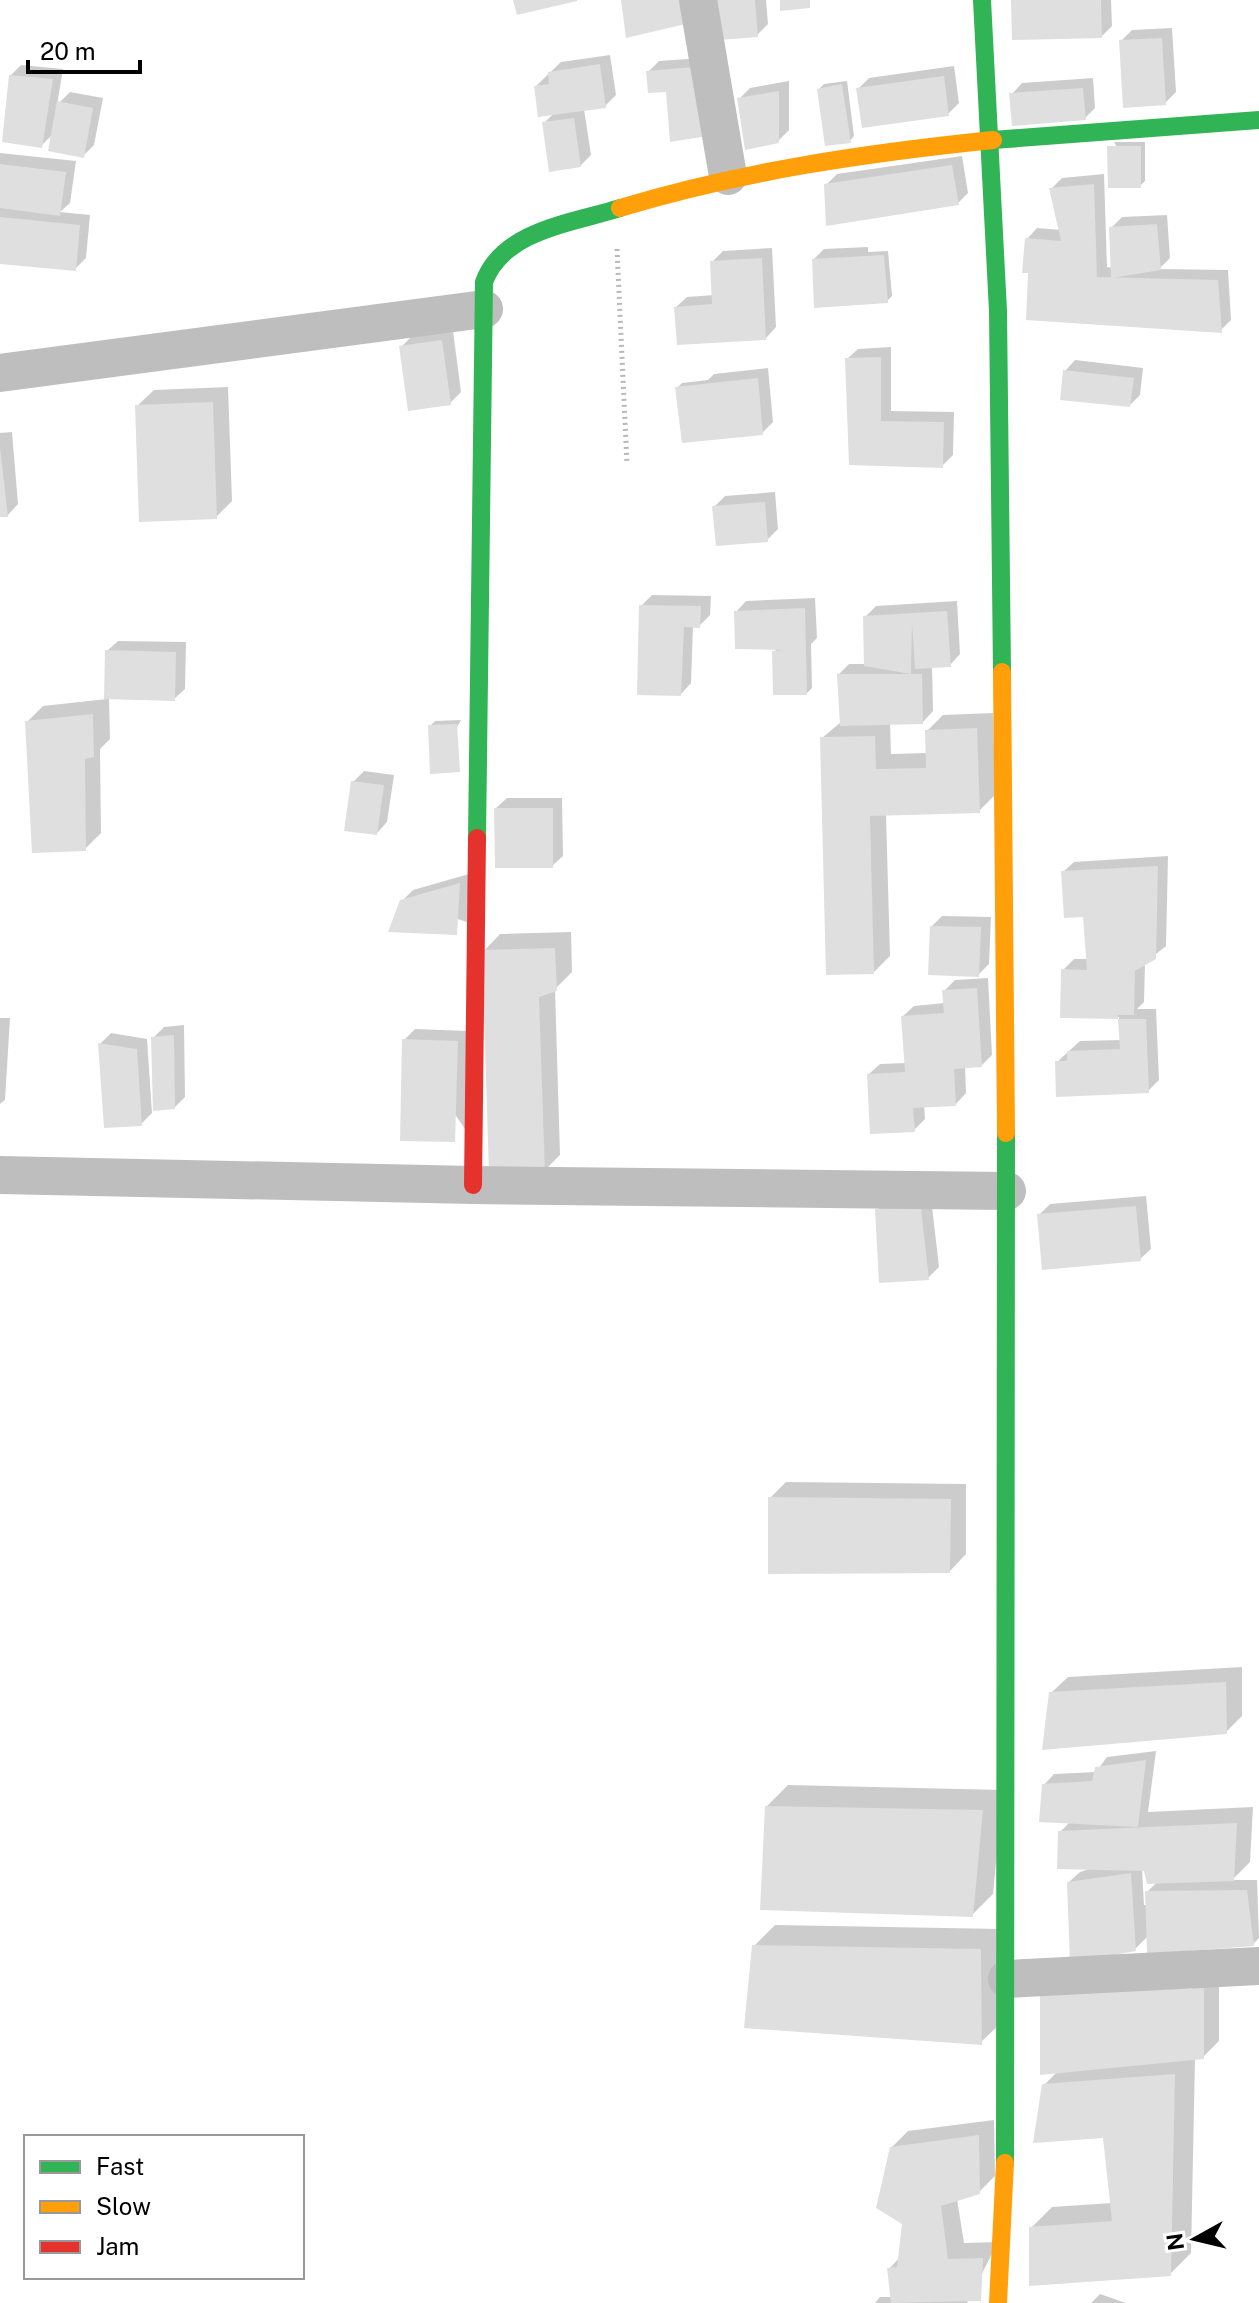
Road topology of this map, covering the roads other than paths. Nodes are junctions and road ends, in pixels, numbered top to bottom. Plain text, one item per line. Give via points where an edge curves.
1 (698, 0) edge
2 (982, 0) edge
3 (1259, 120) edge
4 (989, 141) junction
5 (728, 176) junction
6 (484, 309) junction
7 (0, 373) edge
8 (0, 1175) edge
9 (473, 1185) junction
10 (1007, 1191) junction
11 (1259, 1966) edge
12 (1007, 1979) junction
13 (998, 2303) edge

1 - 5 street
2 - 4 street
3 - 4 street
4 - 5 street via 935,143
4 - 10 street via 998,311
5 - 6 street via 515,243 488,266
6 - 7 street
6 - 9 street
8 - 9 street
9 - 10 street
10 - 12 street
11 - 12 street
12 - 13 street

